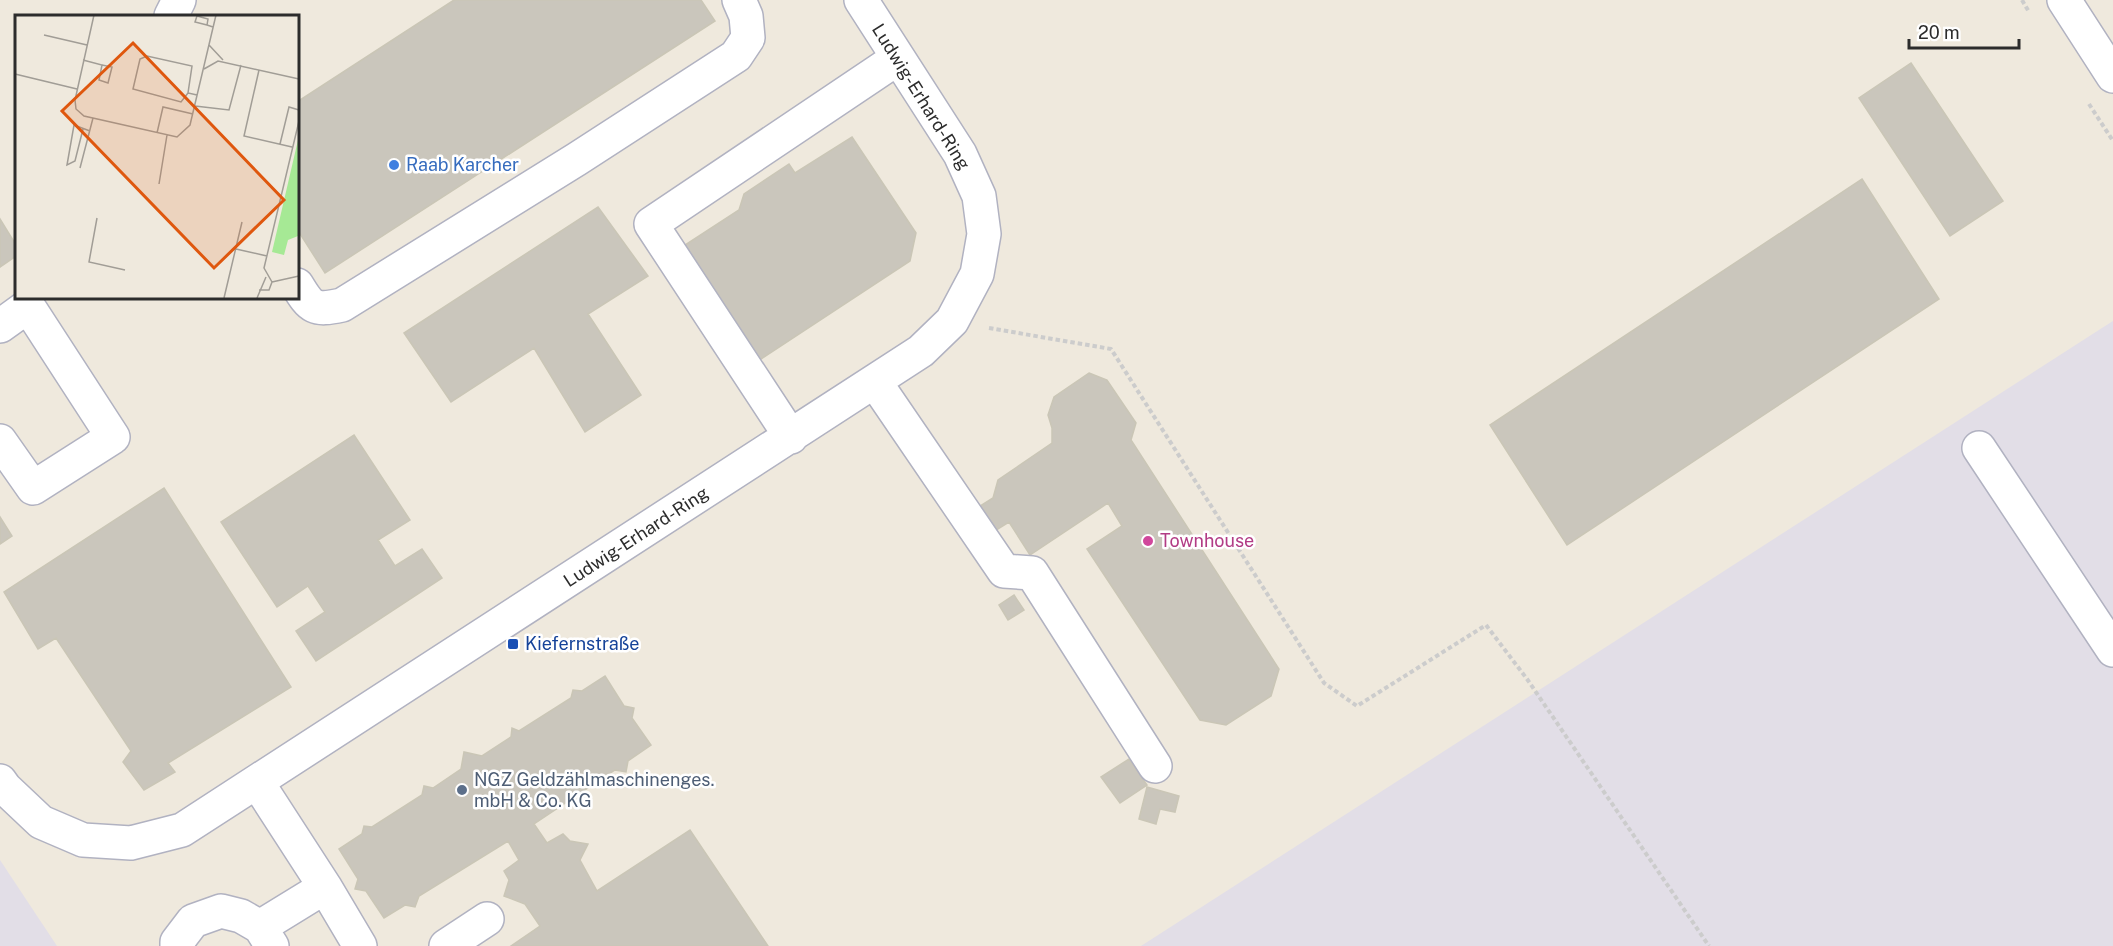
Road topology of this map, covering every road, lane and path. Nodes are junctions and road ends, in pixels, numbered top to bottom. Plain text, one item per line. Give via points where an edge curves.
1 (179, 0) edge
2 (739, 0) edge
3 (861, 0) edge
4 (2064, 0) edge
5 (172, 15) edge
6 (898, 58) junction
7 (2113, 76) edge
8 (298, 287) edge
9 (952, 321) junction
10 (0, 326) edge
11 (875, 382) junction
12 (790, 437) junction
13 (0, 441) edge
14 (1979, 448) dead end
15 (2113, 650) edge
16 (1155, 766) dead end
17 (0, 781) edge
18 (257, 782) junction
19 (325, 887) junction
20 (487, 919) dead end
21 (266, 936) edge
22 (177, 946) edge
23 (360, 946) edge
24 (446, 946) edge
25 (1709, 946) edge

1 - 5 street
2 - 8 street via 746,16 748,38 736,56 342,305 323,309 308,303
3 - 6 street, Ludwig-Erhard-Ring
4 - 7 street
6 - 9 street, Ludwig-Erhard-Ring via 960,154 979,196 984,234 977,274
6 - 12 street via 651,224
9 - 11 street, Ludwig-Erhard-Ring via 921,351
9 - 25 path via 1111,349 1324,683 1357,706 1486,625
10 - 13 street via 28,306 113,437 33,488
11 - 12 street, Ludwig-Erhard-Ring
11 - 16 street via 1004,571 1032,573
12 - 18 street, Ludwig-Erhard-Ring
14 - 15 street
17 - 18 street, Ludwig-Erhard-Ring via 41,822 83,840 131,843 182,830
18 - 19 street
19 - 21 street
19 - 23 street
20 - 24 street
21 - 22 street via 241,916 221,911 193,921

